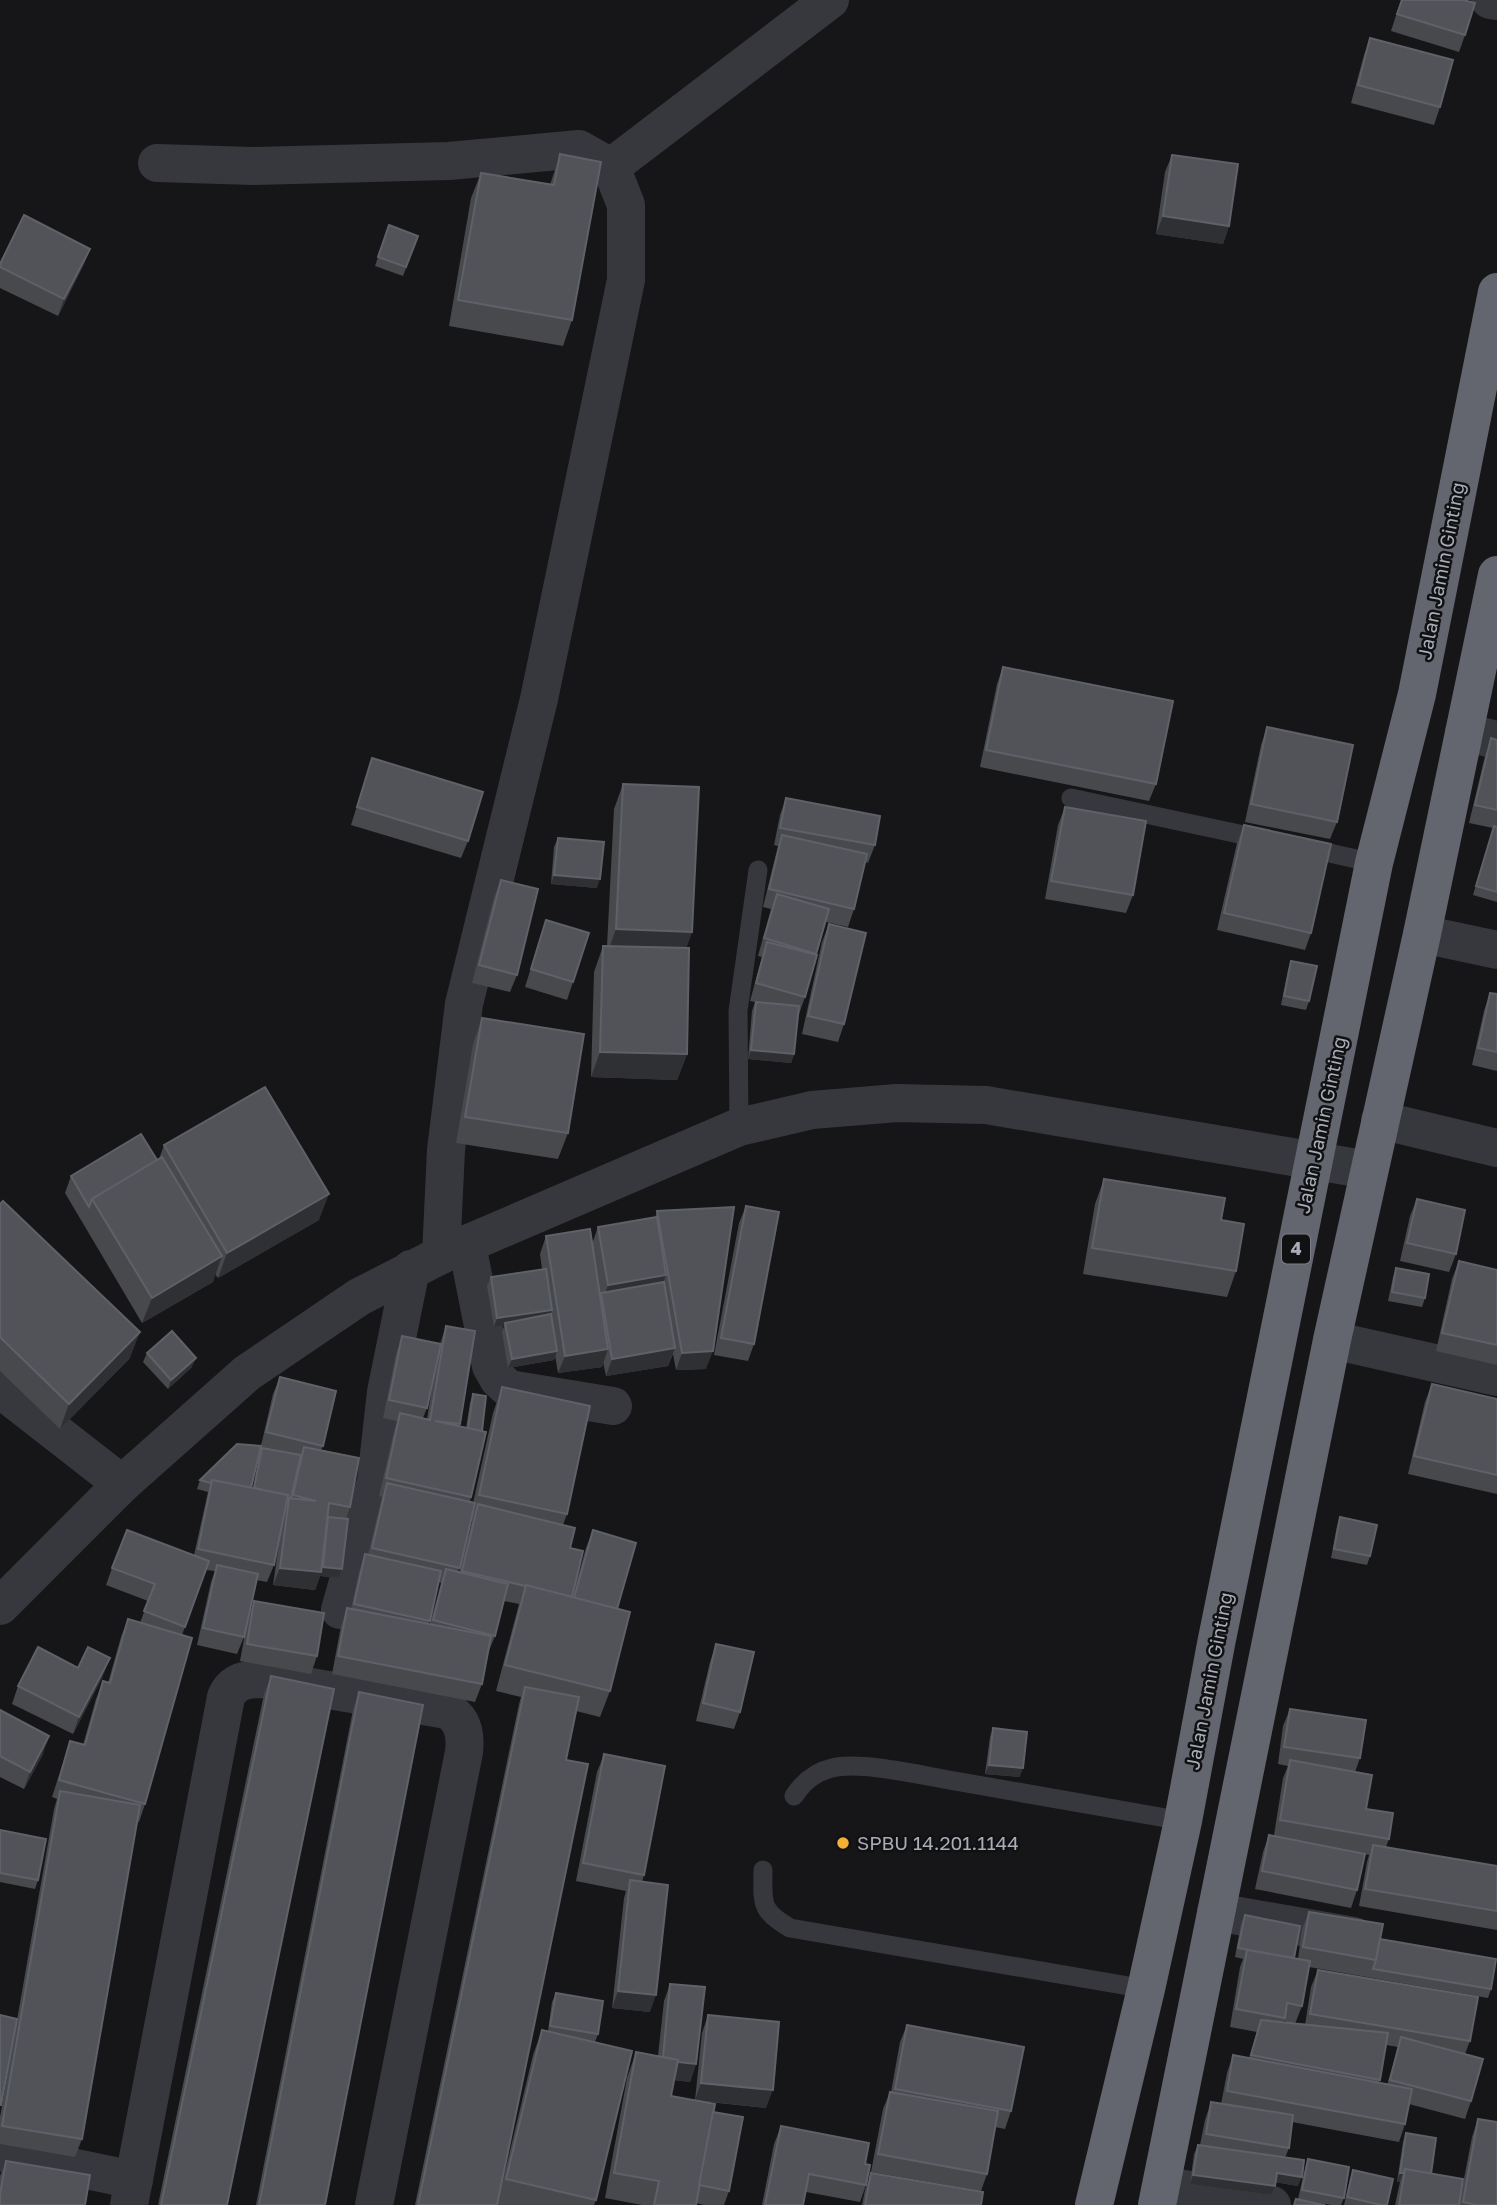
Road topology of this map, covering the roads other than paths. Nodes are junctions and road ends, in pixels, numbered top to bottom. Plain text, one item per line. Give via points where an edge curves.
1 (830, 0) edge
2 (1490, 0) edge
3 (1497, 1) edge
4 (157, 163) dead end
5 (611, 167) junction
6 (1497, 292) edge
7 (1497, 575) edge
8 (1491, 626) edge
9 (1480, 736) edge
10 (1071, 798) dead end
11 (1374, 863) junction
12 (758, 870) dead end
13 (1422, 934) junction
14 (1497, 950) edge
15 (1326, 1102) junction
16 (1380, 1120) junction
17 (739, 1127) junction
18 (1497, 1148) edge
19 (1313, 1159) junction
20 (1369, 1170) junction
21 (440, 1256) junction
22 (1332, 1340) junction
23 (1497, 1377) edge
24 (0, 1390) edge
25 (613, 1406) dead end
26 (122, 1484) junction
27 (0, 1606) edge
28 (340, 1610) dead end
29 (794, 1796) dead end
30 (1183, 1821) junction
31 (763, 1870) dead end
32 (1216, 1912) junction
33 (1390, 1942) edge
34 (1146, 1989) junction
35 (0, 2152) edge
36 (131, 2192) edge
37 (1159, 2195) edge
38 (374, 2205) edge
39 (1094, 2205) edge
40 (1272, 2205) edge

1 - 5 street
2 - 3 street
4 - 5 street via 253,166 449,161 579,149
5 - 21 street via 626,205 626,280 539,699 464,1004 446,1150
6 - 11 highway, Jalan Jamin Ginting / 4 via 1416,694
7 - 8 highway
8 - 9 highway
9 - 13 highway
10 - 11 lane
11 - 15 highway, Jalan Jamin Ginting / 4
12 - 17 lane via 738,1011
13 - 14 street
13 - 16 highway
15 - 16 highway
15 - 19 highway, Jalan Jamin Ginting / 4
16 - 18 street
16 - 20 highway
17 - 19 street via 812,1110 897,1103 986,1105
17 - 21 street
19 - 20 street
19 - 30 highway, Jalan Jamin Ginting / 4
20 - 22 highway
21 - 25 street via 491,1366 509,1389
21 - 26 street via 359,1297 247,1373
21 - 28 street via 386,1392 376,1481
22 - 23 street
22 - 32 highway
24 - 26 street
26 - 27 street
29 - 30 lane via 811,1777 849,1766
30 - 34 highway, Jalan Jamin Ginting / 4
31 - 34 lane via 765,1907 790,1928
32 - 33 street
32 - 37 highway
34 - 39 highway, Jalan Jamin Ginting / 4
35 - 36 street
36 - 38 street via 226,1697 242,1681 263,1679 447,1710 464,1732 464,1752
37 - 40 street

